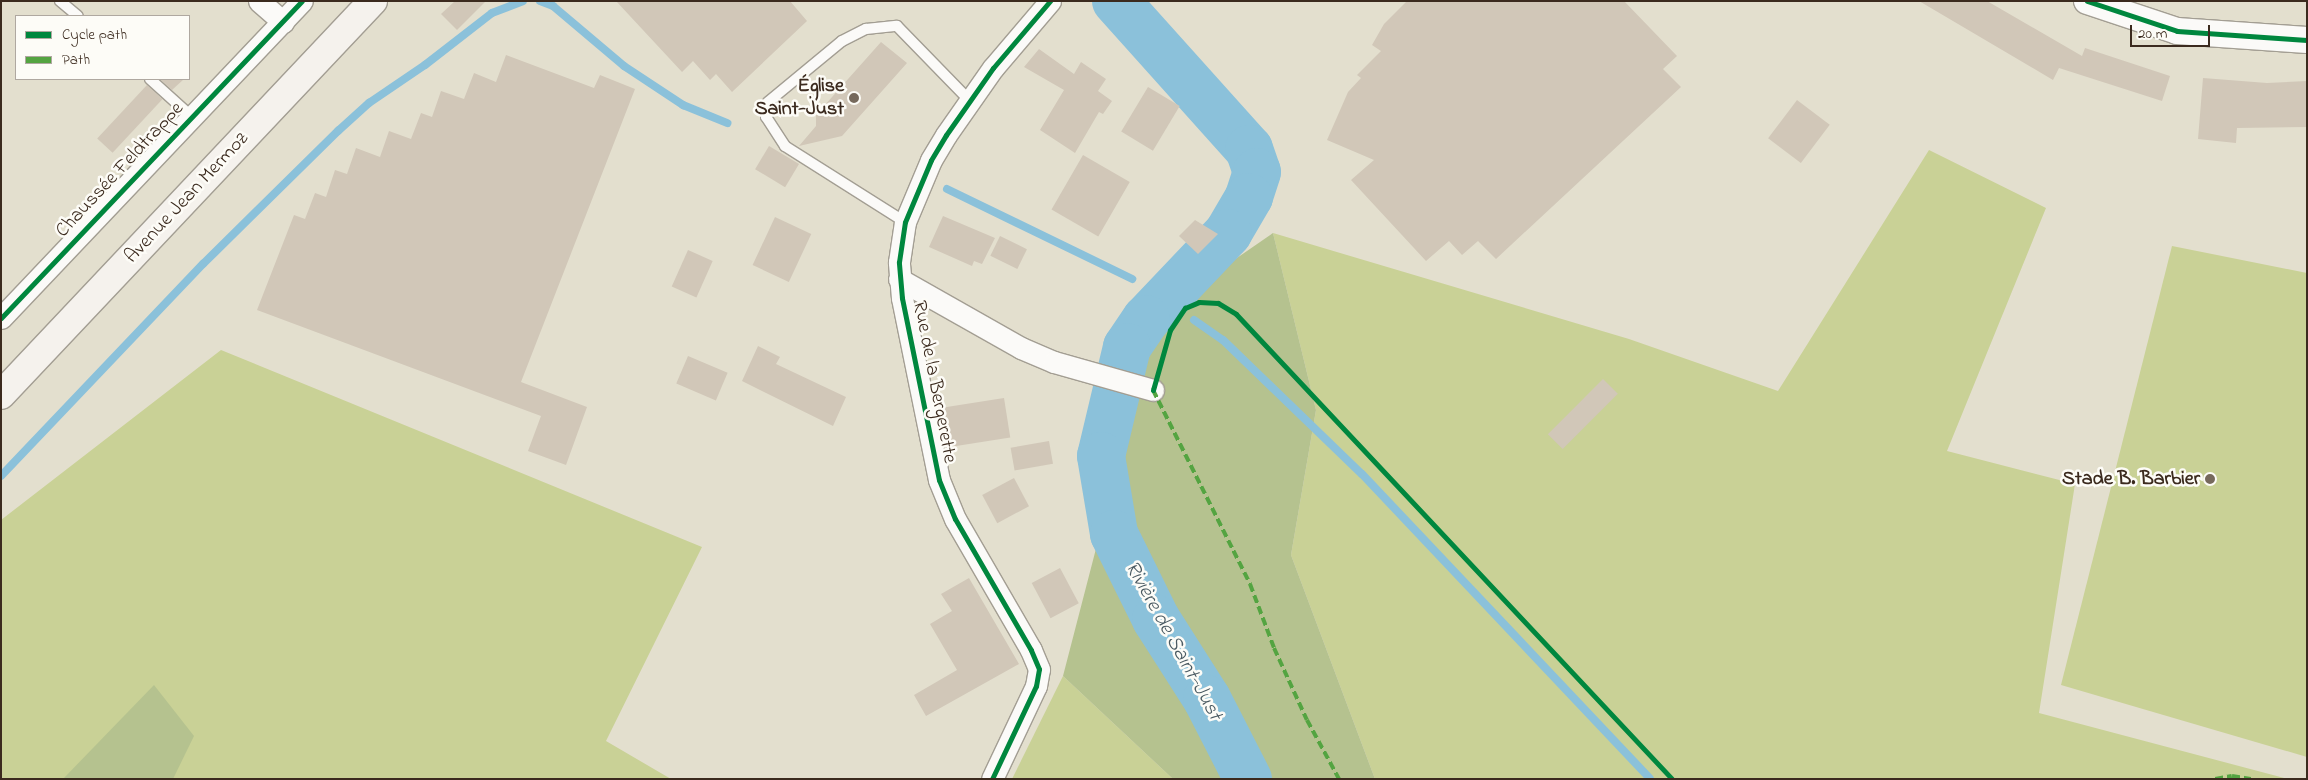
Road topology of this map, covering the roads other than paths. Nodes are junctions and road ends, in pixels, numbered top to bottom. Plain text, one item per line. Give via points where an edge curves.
1 (60, 1) edge
2 (259, 1) edge
3 (302, 1) edge
4 (373, 1) edge
5 (1050, 1) edge
6 (2087, 1) edge
7 (77, 15) edge
8 (283, 22) junction
9 (2307, 40) edge
10 (151, 80) edge
11 (969, 100) junction
12 (192, 116) junction
13 (905, 222) junction
14 (900, 279) junction
15 (1, 318) edge
16 (1154, 390) dead end
17 (1, 395) edge
18 (992, 779) edge

1 - 7 lane
2 - 8 street
3 - 8 street, Chaussée Feldtrappe
4 - 17 main road, Avenue Jean Mermoz
5 - 11 street, Rue de la Bergerette
6 - 9 street via 2177,32
8 - 12 street, Chaussée Feldtrappe
10 - 12 lane
11 - 13 street, Rue de la Bergerette via 931,160
11 - 13 lane via 897,26 866,29 842,41 768,102 766,117 785,146
12 - 15 street, Chaussée Feldtrappe
13 - 14 street, Rue de la Bergerette
14 - 16 street via 1021,348 1107,378
14 - 18 street, Rue de la Bergerette via 935,470 943,494 1039,669 1036,686

